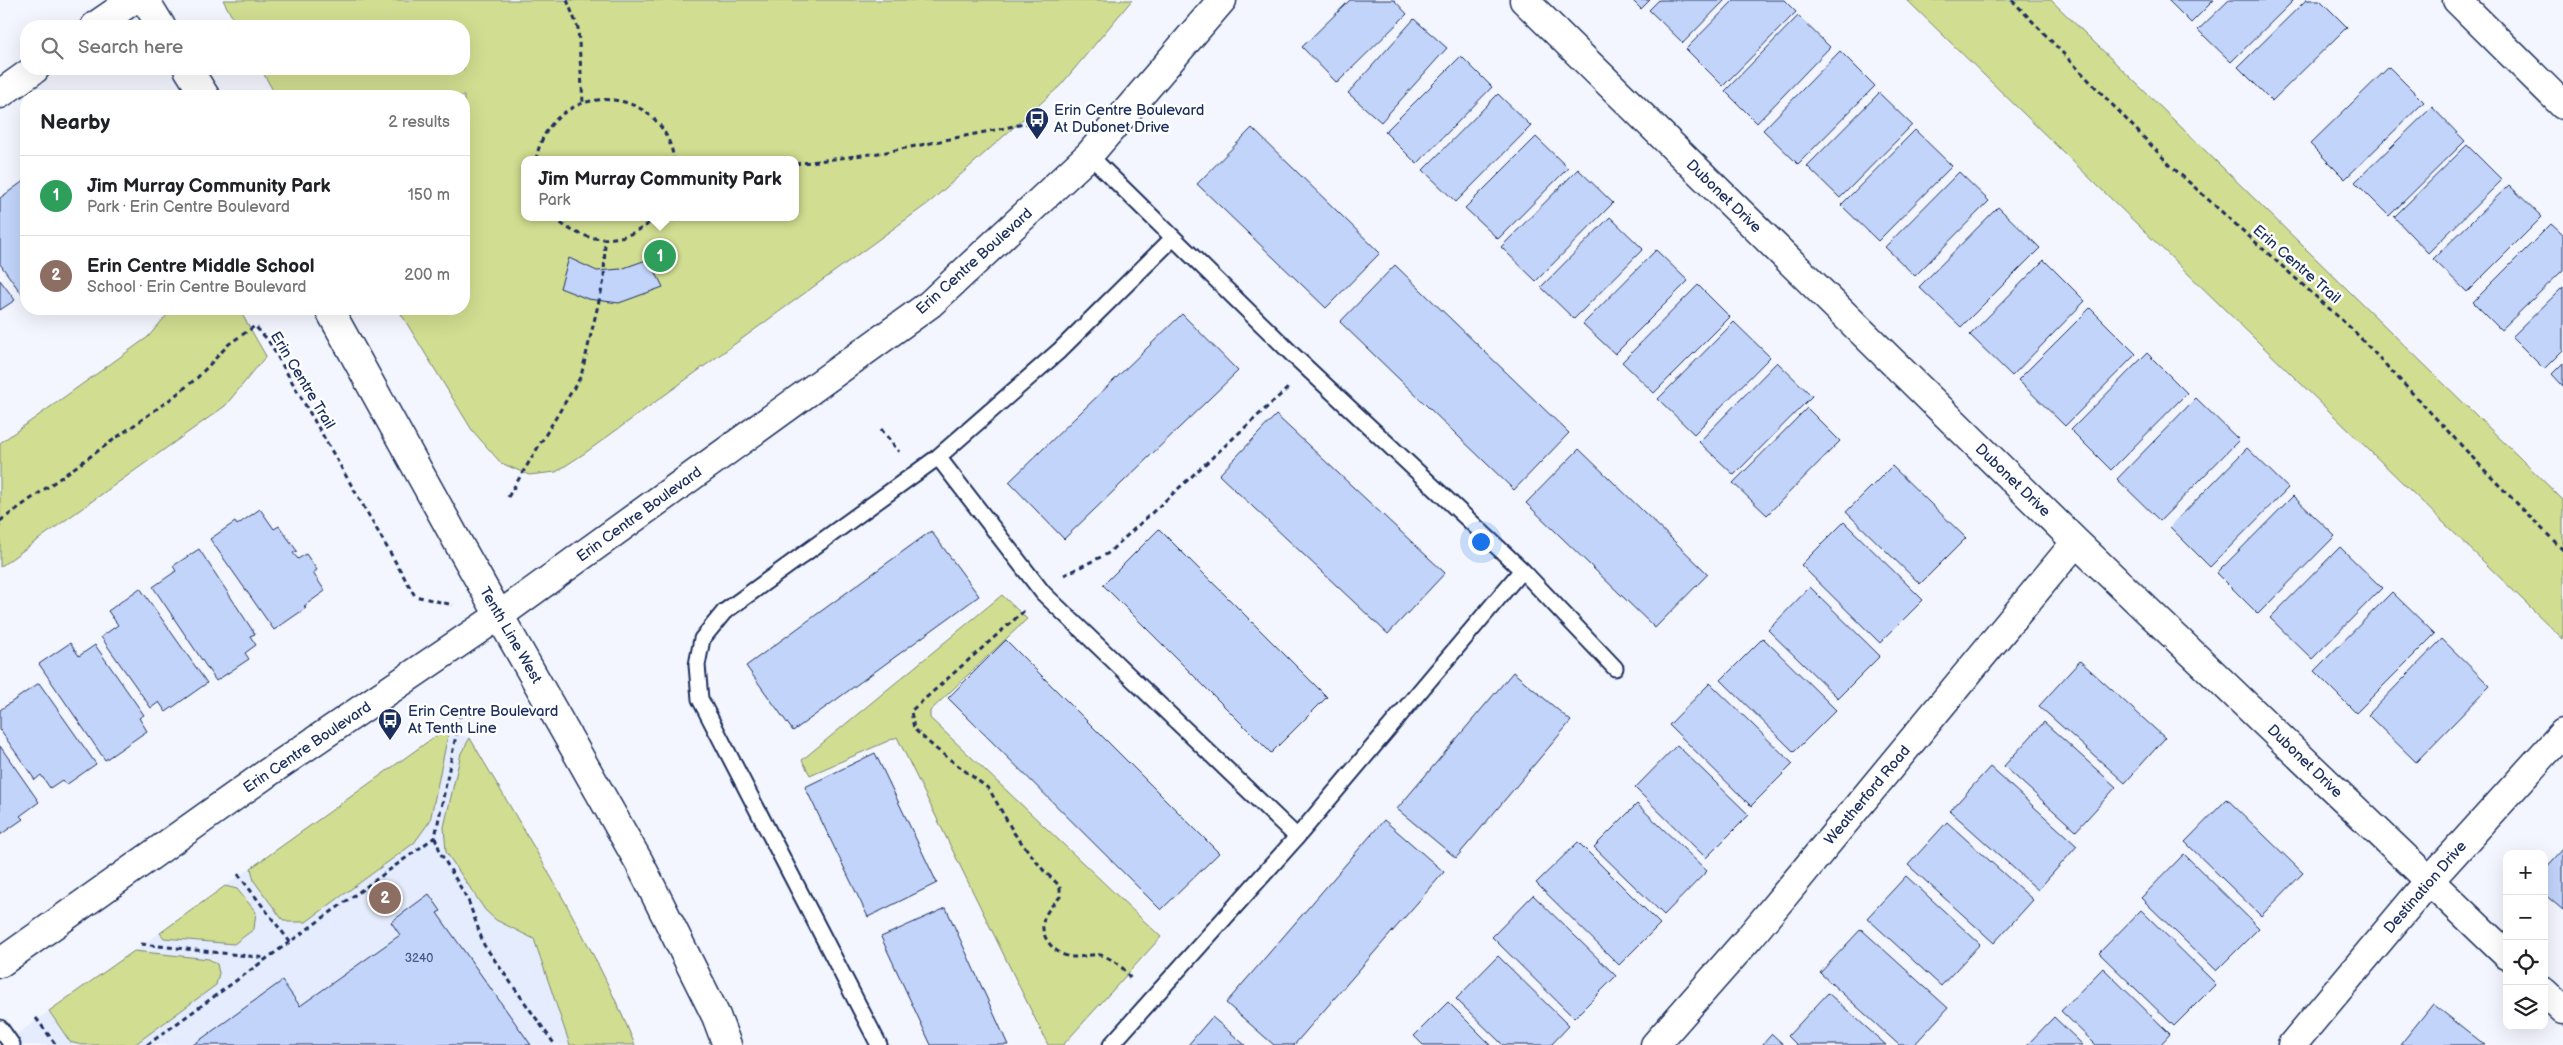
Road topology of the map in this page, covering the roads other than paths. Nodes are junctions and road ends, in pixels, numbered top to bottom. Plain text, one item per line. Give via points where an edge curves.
1 (132, 0) edge
2 (145, 0) edge
3 (1222, 0) edge
4 (1524, 0) edge
5 (2457, 0) edge
6 (104, 20) edge
7 (157, 20) edge
8 (27, 75) edge
9 (192, 75) edge
10 (201, 90) edge
11 (0, 94) edge
12 (2563, 105) edge
13 (1089, 155) junction
14 (1172, 239) junction
15 (332, 315) edge
16 (938, 457) junction
17 (2076, 542) junction
18 (1522, 570) junction
19 (500, 615) junction
20 (1615, 668) dead end
21 (2563, 732) edge
22 (1297, 837) junction
23 (2429, 881) junction
24 (2503, 952) edge
25 (0, 964) edge
26 (2548, 996) edge
27 (2563, 1010) edge
28 (0, 1028) edge
29 (12, 1045) edge
30 (727, 1045) edge
31 (879, 1045) edge
32 (1111, 1045) edge
33 (1654, 1045) edge
34 (2292, 1045) edge

1 - 6 street
2 - 7 street
3 - 13 street, Erin Centre Boulevard
4 - 17 street, Dubonet Drive
5 - 12 street
8 - 11 street
9 - 10 street
13 - 14 lane
13 - 19 street, Erin Centre Boulevard via 930,304
14 - 16 lane via 1058,351
14 - 18 lane
15 - 19 street, Tenth Line West
16 - 22 lane via 1044,593
16 - 31 lane via 724,612 702,639 696,665 700,699
17 - 23 street, Dubonet Drive
17 - 33 street, Weatherford Road via 1749,938
18 - 20 lane
18 - 22 lane
19 - 25 street, Erin Centre Boulevard via 266,774
19 - 30 street, Tenth Line West via 640,862 716,1016
21 - 23 street, Destination Drive
22 - 32 lane
23 - 24 street, Dubonet Drive
23 - 34 street, Destination Drive
26 - 27 street
28 - 29 lane

